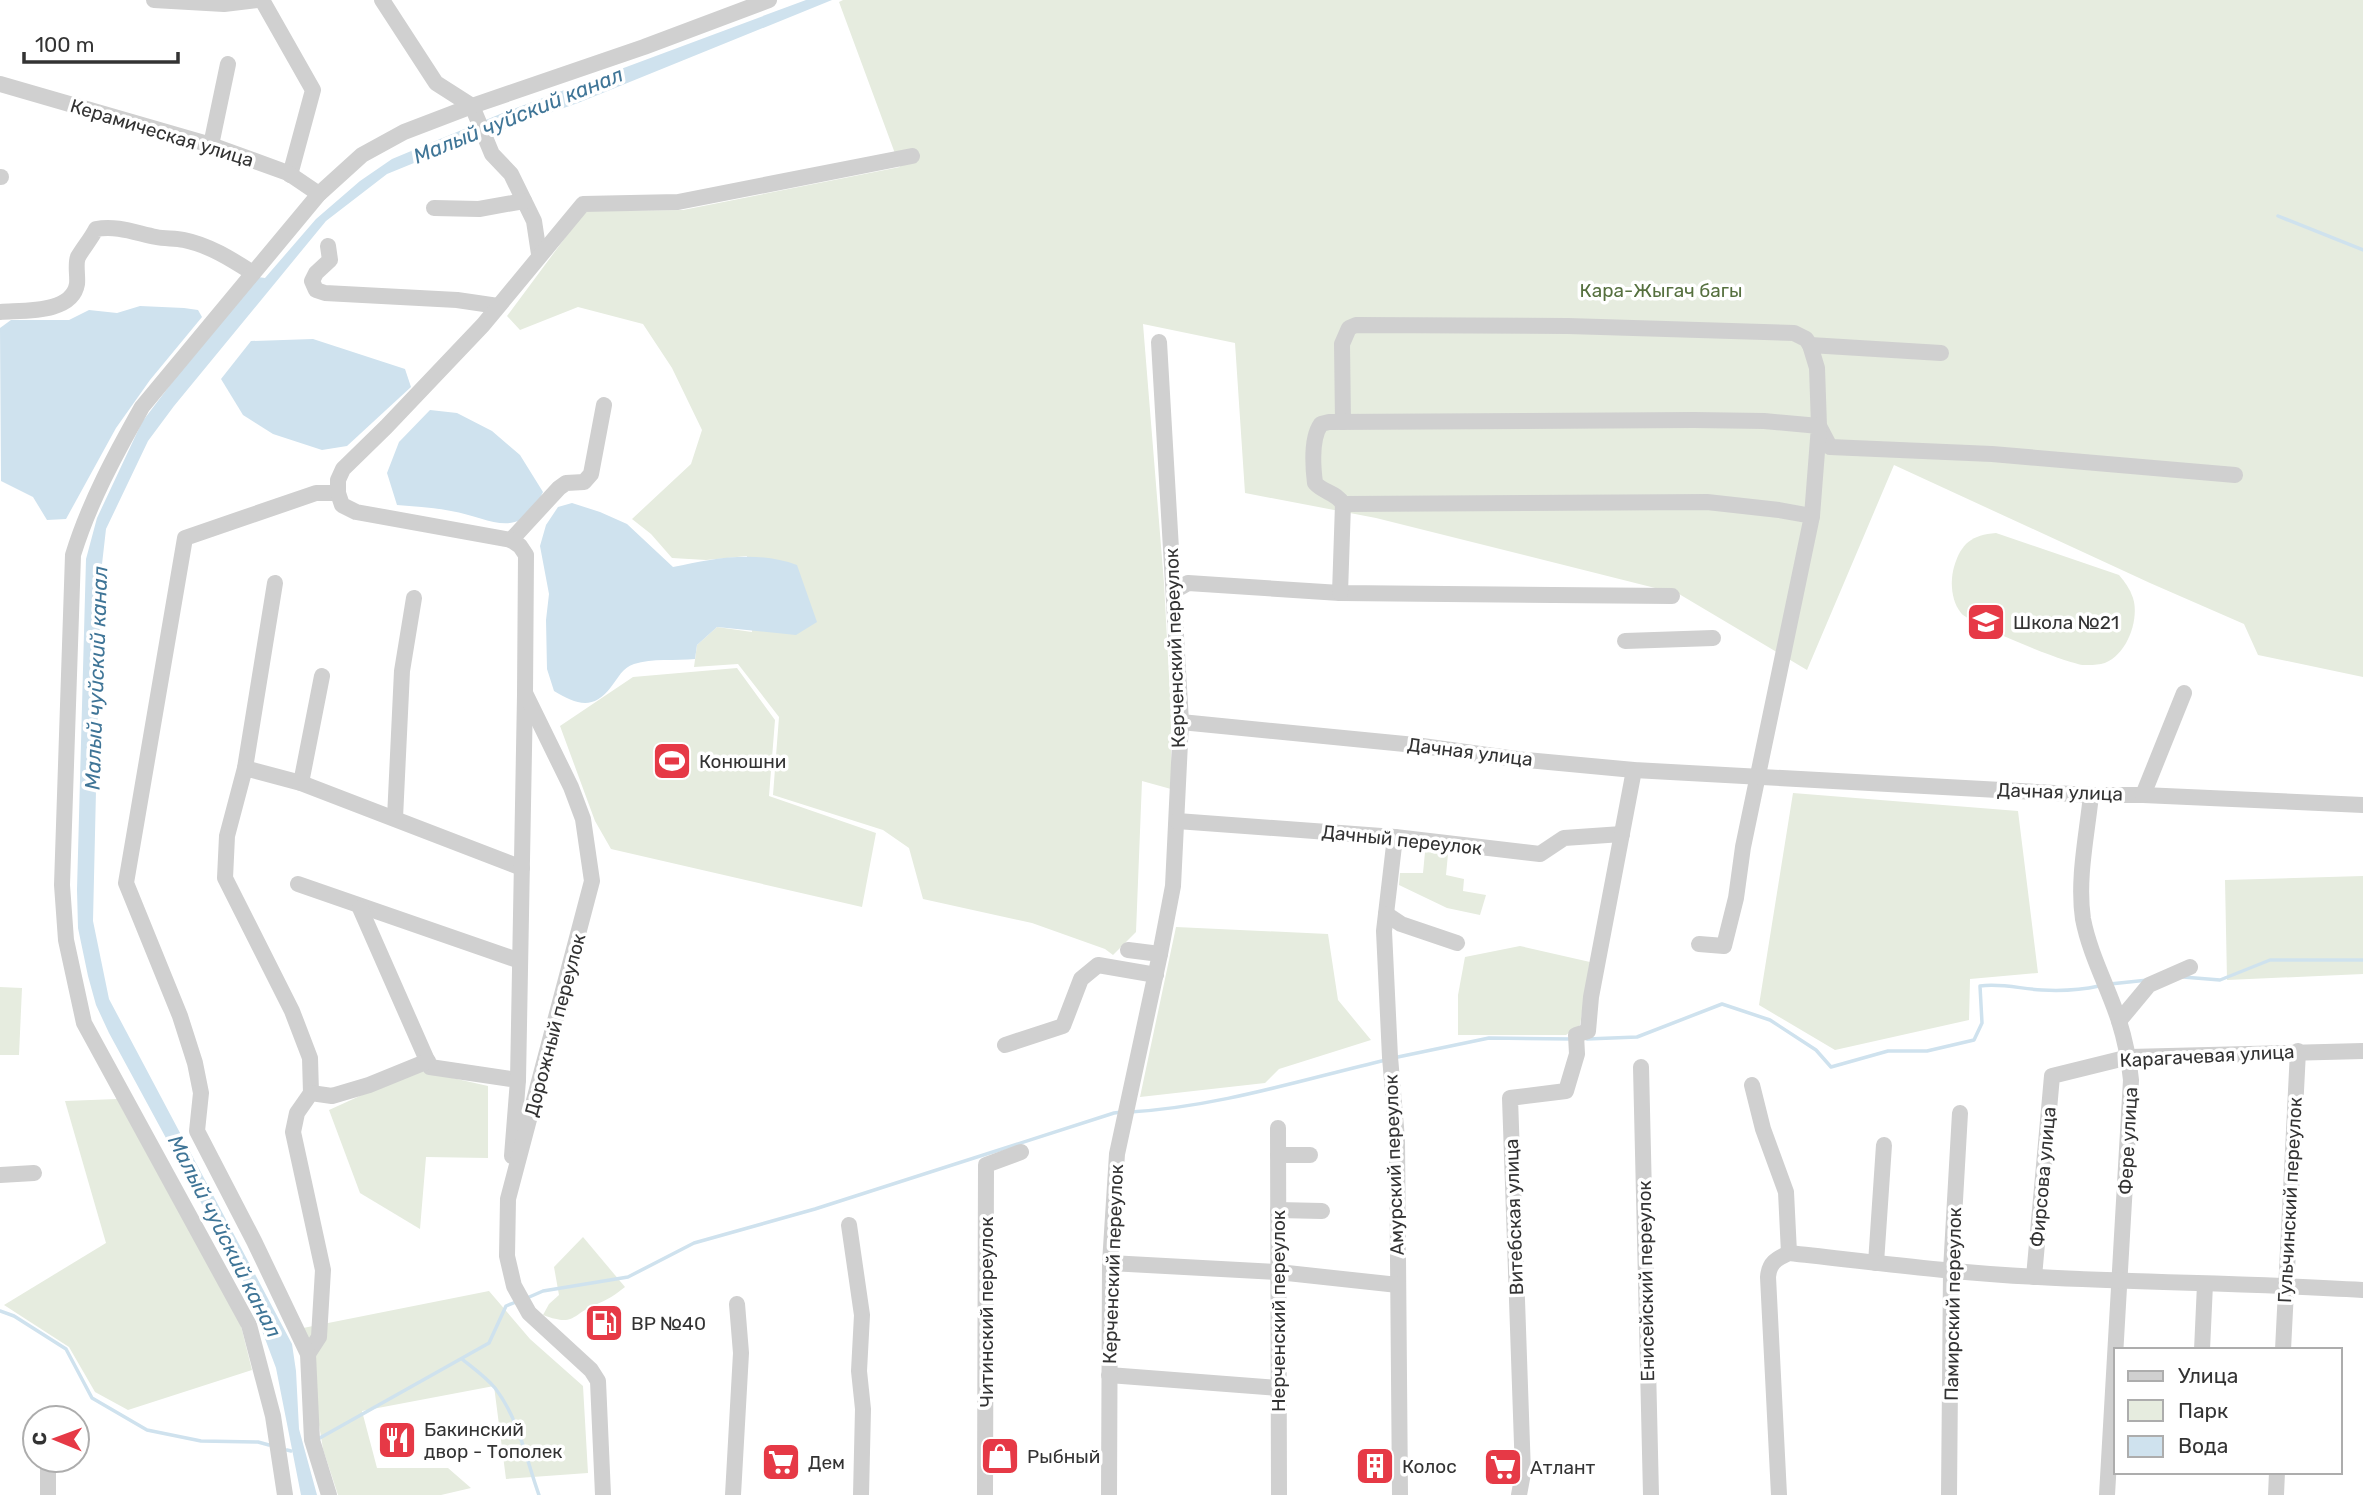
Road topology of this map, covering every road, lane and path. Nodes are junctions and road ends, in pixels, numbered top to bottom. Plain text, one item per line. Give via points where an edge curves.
1 (154, 0) edge
2 (259, 0) edge
3 (382, 0) edge
4 (769, 0) edge
5 (228, 64) dead end
6 (0, 84) edge
7 (474, 112) junction
8 (211, 145) junction
9 (912, 156) dead end
10 (290, 175) junction
11 (319, 194) junction
12 (524, 201) junction
13 (434, 208) dead end
14 (328, 246) dead end
15 (539, 254) junction
16 (253, 273) junction
17 (498, 306) junction
18 (0, 312) edge
19 (1159, 342) dead end
20 (1810, 345) junction
21 (1941, 353) dead end
22 (604, 405) dead end
23 (1343, 422) junction
24 (1819, 426) junction
25 (2235, 475) dead end
26 (338, 493) junction
27 (1343, 504) junction
28 (1812, 516) junction
29 (512, 540) junction
30 (275, 583) dead end
31 (1174, 591) junction
32 (1340, 593) junction
33 (1672, 596) dead end
34 (414, 598) dead end
35 (1713, 638) dead end
36 (1625, 641) dead end
37 (321, 676) dead end
38 (525, 693) junction
39 (2184, 693) dead end
40 (1181, 722) junction
41 (245, 768) junction
42 (1634, 769) junction
43 (1758, 777) junction
44 (301, 783) junction
45 (2091, 795) junction
46 (2143, 795) junction
47 (2363, 805) edge
48 (395, 818) junction
49 (1177, 821) junction
50 (1622, 834) junction
51 (1395, 836) junction
52 (522, 867) junction
53 (298, 884) dead end
54 (360, 908) junction
55 (1386, 914) junction
56 (1457, 943) dead end
57 (1699, 944) dead end
58 (1129, 950) dead end
59 (1160, 954) junction
60 (520, 961) junction
61 (2190, 967) dead end
62 (1156, 975) junction
63 (2119, 1021) junction
64 (1005, 1045) dead end
65 (2298, 1051) junction
66 (2363, 1051) edge
67 (2129, 1057) junction
68 (428, 1061) junction
69 (1641, 1067) dead end
70 (2052, 1076) joint
71 (518, 1080) junction
72 (1752, 1085) dead end
73 (311, 1093) junction
74 (1961, 1113) dead end
75 (1278, 1128) dead end
76 (1884, 1145) dead end
77 (1021, 1152) dead end
78 (1278, 1155) junction
79 (1310, 1155) dead end
80 (34, 1173) dead end
81 (0, 1175) edge
82 (508, 1199) junction
83 (1278, 1210) junction
84 (1322, 1211) dead end
85 (849, 1225) dead end
86 (1782, 1256) junction
87 (1876, 1263) junction
88 (1110, 1264) junction
89 (1951, 1270) junction
90 (1278, 1272) junction
91 (2034, 1277) junction
92 (2120, 1281) junction
93 (2205, 1284) junction
94 (1398, 1285) junction
95 (2286, 1285) junction
96 (2363, 1290) edge
97 (737, 1304) dead end
98 (2116, 1348) edge
99 (2202, 1348) edge
100 (2283, 1348) edge
101 (308, 1354) junction
102 (1109, 1375) junction
103 (2114, 1380) edge
104 (1278, 1388) junction
105 (48, 1474) edge
106 (2277, 1474) edge
107 (48, 1495) edge
108 (285, 1495) edge
109 (329, 1495) edge
110 (603, 1495) edge
111 (733, 1495) edge
112 (861, 1495) edge
113 (985, 1495) edge
114 (1109, 1495) edge
115 (1279, 1495) edge
116 (1400, 1495) edge
117 (1519, 1495) edge
118 (1651, 1495) edge
119 (1779, 1495) edge
120 (1949, 1495) edge
121 (2107, 1495) edge
122 (2276, 1495) edge

1 - 2 street via 224,4
2 - 10 street via 313,90
3 - 7 street via 436,83
4 - 7 street
5 - 8 street
6 - 8 street, Керамическая улица
7 - 11 street via 404,132 362,155
7 - 12 street via 492,154 511,174
8 - 10 street, Керамическая улица
9 - 15 street via 678,202 583,205
10 - 11 street, Керамическая улица
11 - 16 street
12 - 13 street via 479,209
12 - 15 street via 534,221
14 - 17 street via 330,260 312,281 316,290
15 - 17 street
16 - 18 street via 220,253 184,240 96,229 77,258 77,286 68,301
16 - 108 street via 142,407 79,535 73,555 62,885 66,940 83,1023 248,1325 273,1416
17 - 26 street via 343,469
19 - 31 street, Керченский переулок
20 - 21 street
20 - 23 street via 1794,333 1352,326 1342,344
20 - 24 street via 1817,369
22 - 29 street via 591,474 584,482 566,482
23 - 24 street via 1693,420
23 - 27 street via 1319,426 1313,462 1316,486 1337,495
24 - 25 street via 1830,447 1992,454
24 - 28 street
26 - 29 street via 342,505 356,512
26 - 101 street via 316,493 185,538 126,883 195,1063 201,1093 197,1131
27 - 28 street via 1707,502
27 - 32 street
28 - 43 street
29 - 38 street, Дорожный переулок via 526,555
30 - 41 street
31 - 32 street via 1188,583
31 - 40 street, Керченский переулок
32 - 33 street
34 - 48 street via 402,671
35 - 36 street
37 - 44 street
38 - 52 street
38 - 82 street, Дорожный переулок via 583,819 592,881
39 - 46 street
40 - 42 street, Дачная улица
40 - 49 street, Керченский переулок
41 - 44 street
41 - 73 street via 228,836 225,878 292,1011 310,1058
42 - 43 street, Дачная улица
42 - 50 street
43 - 45 street, Дачная улица
43 - 57 street via 1724,946
44 - 48 street
45 - 46 street, Дачная улица
45 - 63 street, Фере улица via 2082,877 2083,919
46 - 47 street, Дачная улица
48 - 52 street
49 - 51 street, Дачный переулок
49 - 59 street, Керченский переулок via 1173,886
50 - 51 street, Дачный переулок via 1564,838 1540,854
50 - 117 street, Витебская улица via 1588,1031 1576,1035 1577,1054 1566,1091 1510,1098 1523,1473
51 - 55 street, Амурский переулок
52 - 60 street
53 - 54 street
54 - 60 street
54 - 68 street
55 - 56 street via 1401,924
55 - 94 street, Амурский переулок via 1386,996 1397,1139
58 - 59 street
59 - 62 street, Керченский переулок
60 - 71 street
61 - 63 street via 2149,985
62 - 64 street via 1098,965 1081,979 1063,1026
62 - 88 street, Керченский переулок via 1117,1154
63 - 67 street, Фере улица
65 - 66 street, Карагачевая улица
65 - 67 street, Карагачевая улица
65 - 95 street, Гульчинский переулок
67 - 70 street, Карагачевая улица
67 - 92 street, Фере улица via 2132,1080
68 - 71 street via 430,1067
68 - 73 street via 332,1096
69 - 118 street, Енисейский переулок
70 - 91 street, Фирсова улица
71 - 82 street
72 - 86 street via 1786,1192
73 - 101 street via 297,1113 293,1132 323,1270 319,1337
74 - 89 street, Памирский переулок
75 - 78 street, Нерченский переулок
76 - 87 street
77 - 113 street, Читинский переулок via 986,1165
78 - 79 street
78 - 83 street, Нерченский переулок
80 - 81 street
82 - 110 street, Дорожный переулок via 507,1256 514,1286 529,1313 598,1381
83 - 84 street
83 - 90 street, Нерченский переулок
85 - 112 street via 862,1315
86 - 87 street
86 - 119 street via 1768,1278
87 - 89 street
88 - 90 street
88 - 102 street, Керченский переулок
89 - 91 street
89 - 120 street, Памирский переулок
90 - 94 street
90 - 104 street, Нерченский переулок
91 - 92 street
92 - 93 street
92 - 98 street, Фере улица
93 - 95 street
93 - 99 street
94 - 116 street, Амурский переулок
95 - 96 street
95 - 100 street, Гульчинский переулок
97 - 111 street via 741,1353
101 - 109 street via 312,1440
102 - 104 street
102 - 114 street, Керченский переулок
103 - 121 street, Фере улица
104 - 115 street, Нерченский переулок
105 - 107 street
106 - 122 street

